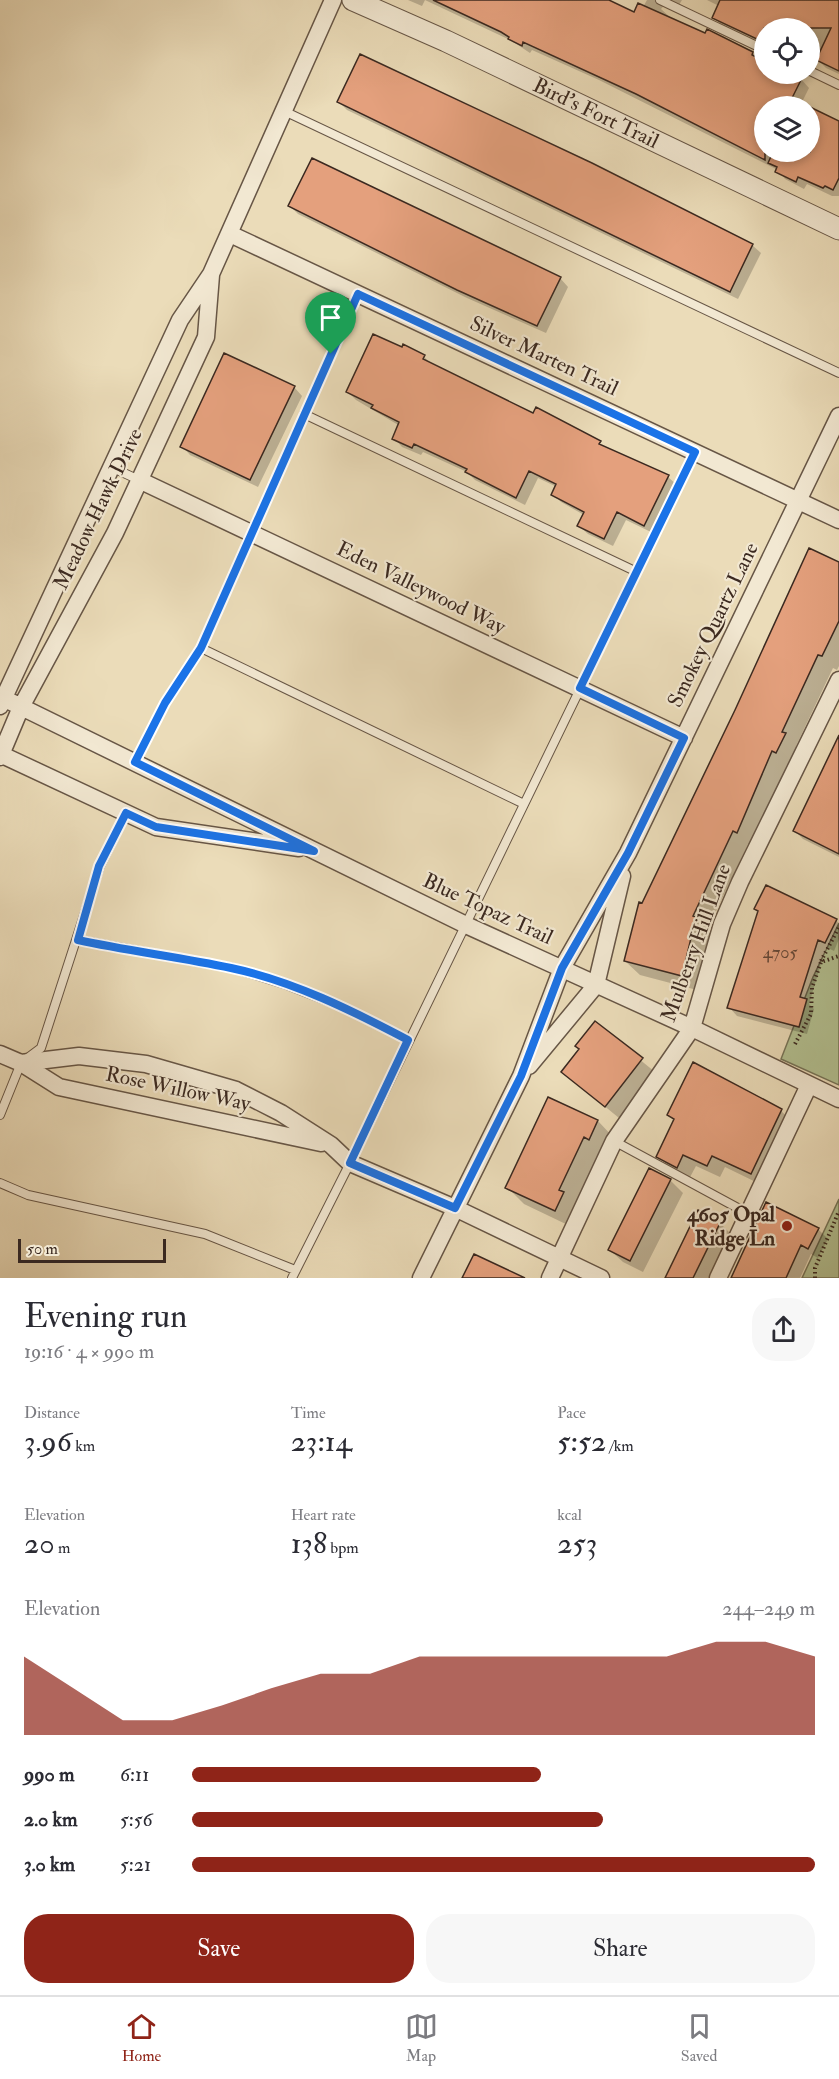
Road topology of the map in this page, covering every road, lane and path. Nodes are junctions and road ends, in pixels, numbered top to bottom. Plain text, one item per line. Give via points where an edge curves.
1 (333, 0) edge
2 (353, 0) edge
3 (660, 0) edge
4 (754, 45) edge
5 (820, 76) edge
6 (839, 85) edge
7 (284, 111) junction
8 (839, 229) edge
9 (230, 234) junction
10 (212, 274) junction
11 (358, 294) junction
12 (839, 373) edge
13 (304, 414) junction
14 (839, 416) edge
15 (695, 452) junction
16 (111, 467) junction
17 (139, 480) junction
18 (799, 500) junction
19 (839, 520) edge
20 (252, 532) junction
21 (637, 572) junction
22 (201, 648) junction
23 (839, 680) edge
24 (580, 688) junction
25 (1, 702) edge
26 (21, 707) junction
27 (684, 738) junction
28 (0, 755) edge
29 (135, 762) junction
30 (524, 804) junction
31 (126, 813) junction
32 (314, 851) junction
33 (628, 853) junction
34 (466, 925) junction
35 (839, 927) edge
36 (78, 940) junction
37 (839, 956) edge
38 (821, 962) junction
39 (562, 968) junction
40 (596, 985) junction
41 (692, 1028) junction
42 (408, 1040) junction
43 (795, 1044) dead end
44 (0, 1054) edge
45 (21, 1063) junction
46 (521, 1076) junction
47 (809, 1085) junction
48 (839, 1099) edge
49 (0, 1115) edge
50 (614, 1141) junction
51 (331, 1145) junction
52 (350, 1163) junction
53 (0, 1184) edge
54 (455, 1208) junction
55 (839, 1211) edge
56 (747, 1213) junction
57 (559, 1258) junction
58 (293, 1274) edge
59 (421, 1278) edge
60 (550, 1278) edge
61 (601, 1278) edge
62 (718, 1278) edge
63 (815, 1278) edge

1 - 7 street, Meadow Hawk Drive
2 - 8 street, Bird's Fort Trail
3 - 4 lane
5 - 6 lane
7 - 9 street, Meadow Hawk Drive
7 - 12 lane
9 - 10 street, Meadow Hawk Drive
9 - 11 street, Silver Marten Trail
10 - 16 street, Meadow Hawk Drive via 180,320
10 - 17 street, Meadow Hawk Drive via 206,337
11 - 13 lane
11 - 15 street, Silver Marten Trail
13 - 20 lane
13 - 21 lane
14 - 18 street, Smokey Quartz Lane
15 - 18 street, Silver Marten Trail
15 - 21 lane
16 - 17 lane
16 - 25 street, Meadow Hawk Drive
17 - 20 street, Eden Valleywood Way
17 - 26 street, Meadow Hawk Drive via 115,533
18 - 19 street, Silver Marten Trail
18 - 27 street, Smokey Quartz Lane
20 - 22 lane
20 - 24 street, Eden Valleywood Way
21 - 24 lane
22 - 29 lane via 165,703
22 - 30 lane
23 - 41 street, Mulberry Hill Lane via 722,924
24 - 27 street, Eden Valleywood Way
24 - 30 lane
25 - 26 street, Blue Topaz Trail
26 - 28 street, Meadow Hawk Drive
26 - 29 street, Blue Topaz Trail
27 - 33 street, Smokey Quartz Lane
28 - 31 street, Blue Topaz Trail
29 - 32 street, Blue Topaz Trail
30 - 34 lane
31 - 32 street, Blue Topaz Trail via 156,827
31 - 36 lane via 99,866
32 - 34 street, Blue Topaz Trail
33 - 39 street, Smokey Quartz Lane
33 - 40 street, Smokey Quartz Lane
34 - 39 street, Blue Topaz Trail
34 - 42 lane
35 - 38 path
36 - 42 lane via 232,968 328,1001
36 - 45 lane via 41,1048
37 - 38 path
38 - 43 path via 812,988 811,1014
39 - 40 street, Blue Topaz Trail
39 - 46 street, Smokey Quartz Lane
40 - 41 street, Blue Topaz Trail
40 - 46 street, Smokey Quartz Lane
41 - 47 street, Blue Topaz Trail
41 - 50 street, Mulberry Hill Lane
42 - 52 lane
44 - 45 street, Rose Willow Way
45 - 49 lane
45 - 51 street, Rose Willow Way via 59,1087
45 - 51 street, Rose Willow Way via 79,1056 146,1064 236,1090
46 - 54 street, Smokey Quartz Lane
47 - 48 street, Blue Topaz Trail
47 - 56 street
50 - 56 lane
50 - 57 street, Mulberry Hill Lane
51 - 52 street, Rose Willow Way
52 - 54 street, Rose Willow Way
52 - 58 lane
53 - 58 lane via 28,1195 205,1234
54 - 57 street, Rose Willow Way
54 - 59 street, Smokey Quartz Lane
55 - 63 path via 815,1268
56 - 62 street
57 - 60 street, Mulberry Hill Lane
57 - 61 street, Rose Willow Way

